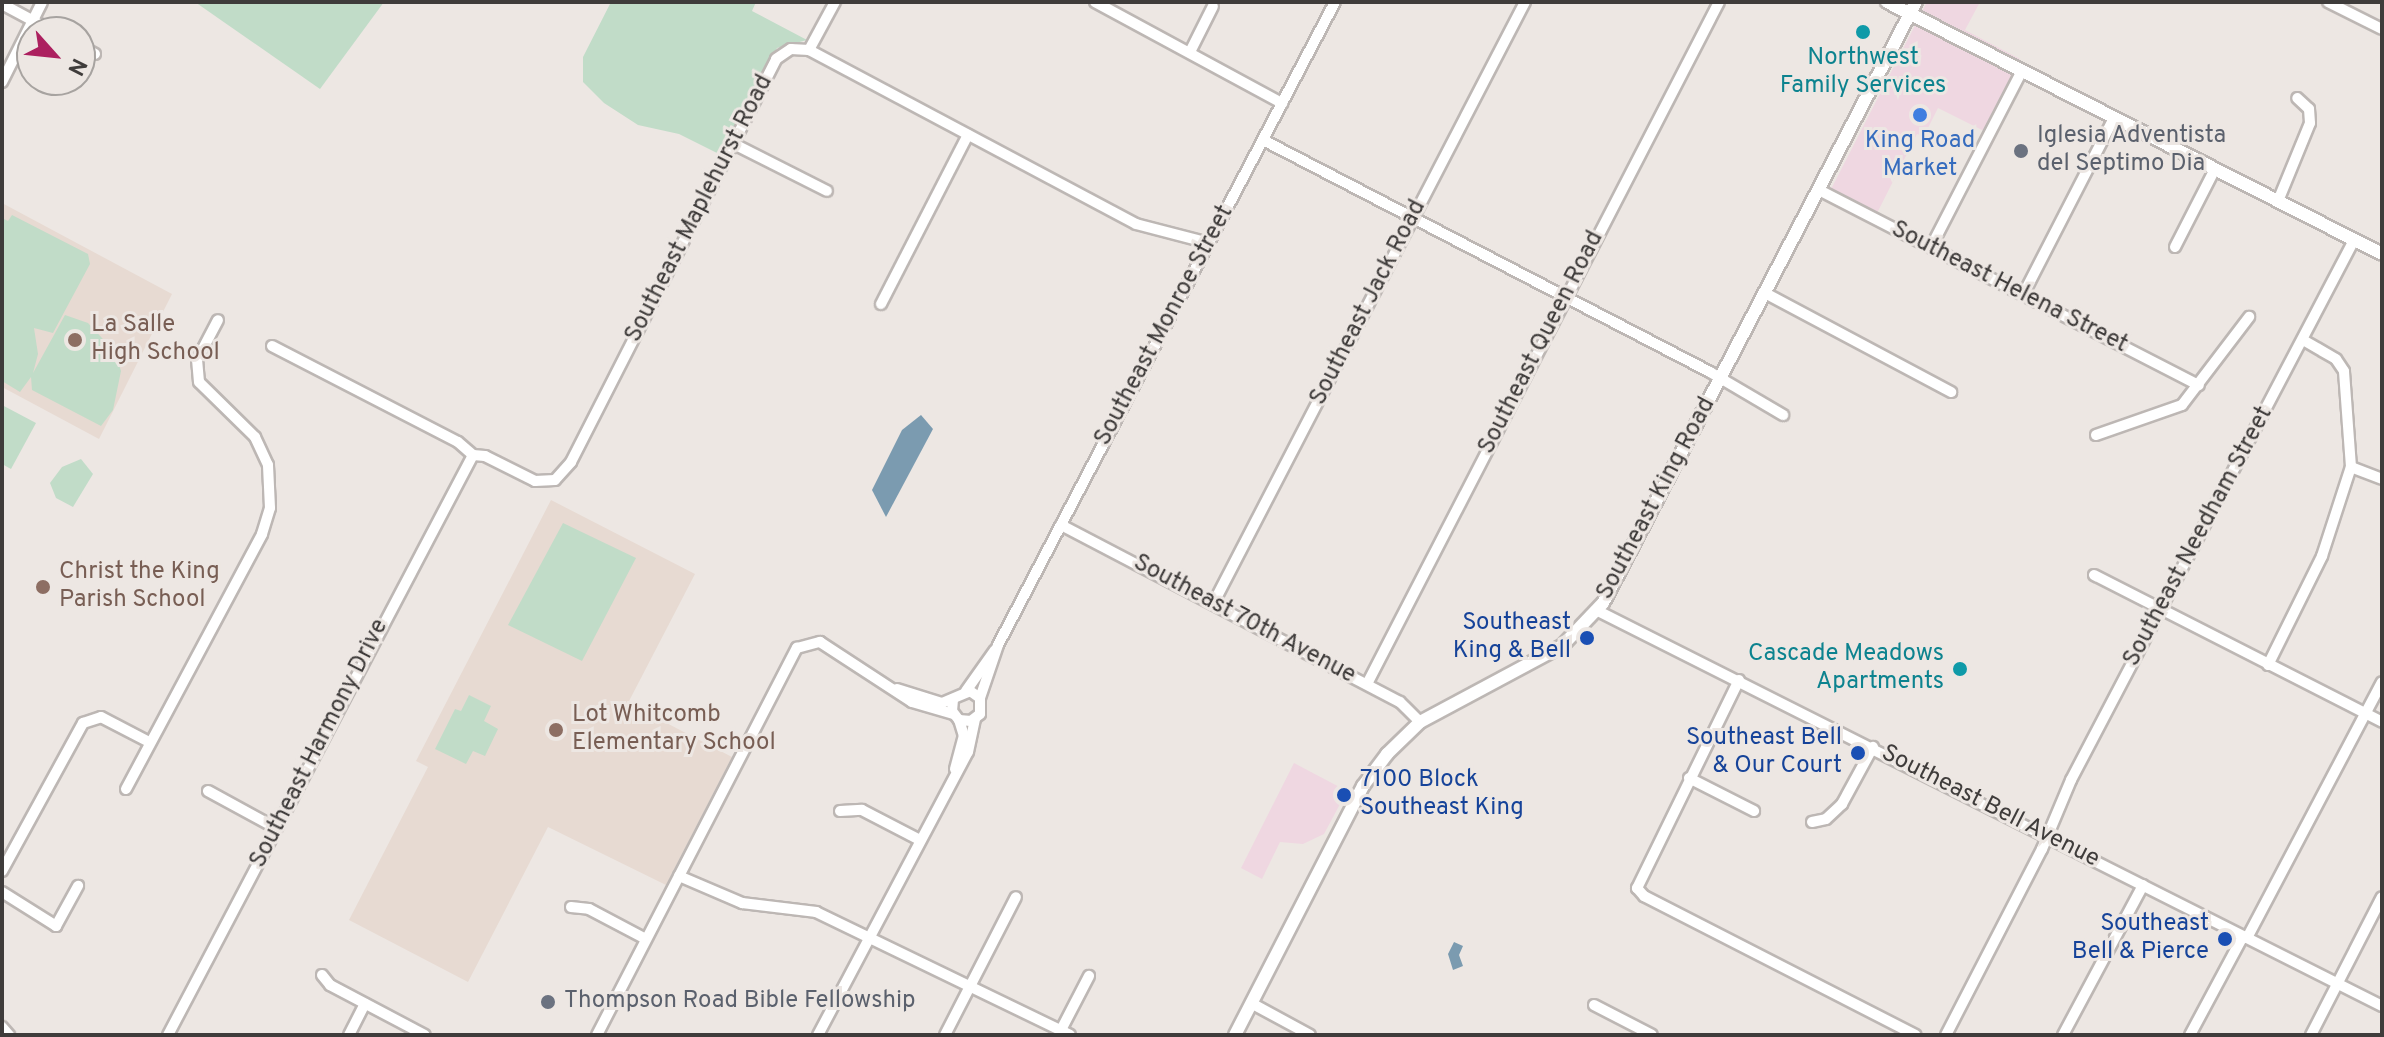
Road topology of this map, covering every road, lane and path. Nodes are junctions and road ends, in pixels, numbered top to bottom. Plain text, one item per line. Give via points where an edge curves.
1 (835, 2) edge
2 (1095, 2) edge
3 (1335, 2) edge
4 (1525, 2) edge
5 (1719, 2) edge
6 (1887, 2) edge
7 (1916, 2) edge
8 (2328, 2) edge
9 (2, 4) edge
10 (1213, 6) dead end
11 (1909, 15) junction
12 (23, 16) edge
13 (2382, 29) edge
14 (809, 50) junction
15 (1190, 52) junction
16 (16, 54) edge
17 (2022, 71) junction
18 (2, 82) edge
19 (2297, 98) dead end
20 (1282, 103) junction
21 (2114, 118) junction
22 (968, 135) junction
23 (1263, 140) junction
24 (734, 144) junction
25 (2215, 169) junction
26 (1819, 190) junction
27 (827, 191) dead end
28 (2278, 201) junction
29 (1413, 217) junction
30 (2354, 240) junction
31 (1209, 243) junction
32 (1931, 247) junction
33 (2175, 247) dead end
34 (2382, 254) edge
35 (1765, 293) junction
36 (2023, 295) junction
37 (1565, 297) junction
38 (881, 304) dead end
39 (2249, 317) dead end
40 (218, 320) dead end
41 (2303, 340) junction
42 (272, 346) dead end
43 (1720, 380) junction
44 (2199, 385) junction
45 (1951, 392) dead end
46 (1783, 415) dead end
47 (2096, 435) dead end
48 (473, 455) junction
49 (2351, 467) junction
50 (2382, 479) edge
51 (1061, 525) junction
52 (2094, 575) dead end
53 (1213, 604) junction
54 (2161, 609) junction
55 (1598, 611) junction
56 (995, 650) junction
57 (2268, 665) junction
58 (1739, 680) junction
59 (2382, 682) edge
60 (1367, 684) junction
61 (897, 689) junction
62 (966, 691) junction
63 (980, 698) junction
64 (953, 699) junction
65 (2365, 714) junction
66 (956, 717) junction
67 (975, 720) junction
68 (1420, 722) junction
69 (2382, 722) edge
70 (149, 742) junction
71 (1873, 747) junction
72 (955, 769) junction
73 (1689, 778) junction
74 (126, 789) dead end
75 (208, 791) dead end
76 (840, 811) dead end
77 (1754, 811) dead end
78 (1812, 822) dead end
79 (276, 828) junction
80 (2046, 836) junction
81 (918, 839) junction
82 (2, 871) edge
83 (679, 876) junction
84 (2143, 885) junction
85 (78, 886) dead end
86 (2, 892) edge
87 (1016, 897) dead end
88 (2382, 897) edge
89 (571, 907) dead end
90 (868, 937) junction
91 (2245, 937) junction
92 (646, 939) junction
93 (322, 975) dead end
94 (1089, 976) dead end
95 (2337, 984) junction
96 (969, 987) junction
97 (1251, 1003) junction
98 (365, 1004) junction
99 (1594, 1005) dead end
100 (2382, 1006) edge
101 (2, 1027) edge
102 (1066, 1033) edge
103 (9, 1035) edge
104 (168, 1035) edge
105 (349, 1035) edge
106 (425, 1035) edge
107 (597, 1035) edge
108 (818, 1035) edge
109 (945, 1035) edge
110 (1235, 1035) edge
111 (1310, 1035) edge
112 (1652, 1035) edge
113 (1916, 1035) edge
114 (1946, 1035) edge
115 (2063, 1035) edge
116 (2190, 1035) edge
117 (2311, 1035) edge

1 - 14 street
2 - 15 street
3 - 20 street, Southeast Monroe Street
4 - 29 street, Southeast Jack Road
5 - 37 street, Southeast Queen Road
6 - 11 main road
7 - 11 main road, Southeast King Road
8 - 13 street
9 - 12 street
10 - 15 street
11 - 17 main road
11 - 26 main road, Southeast King Road
14 - 22 street
14 - 24 street, Southeast Maplehurst Road via 791,49 776,59
15 - 20 street
16 - 18 street
17 - 21 main road
17 - 32 street
19 - 28 street via 2309,109 2310,123
20 - 23 street, Southeast Monroe Street
21 - 25 main road
21 - 36 street
22 - 31 street via 1146,229
22 - 38 street
23 - 29 street
23 - 31 street, Southeast Monroe Street
24 - 27 street
24 - 48 street, Southeast Maplehurst Road via 568,469 549,482
25 - 28 main road
25 - 33 street
26 - 32 street, Southeast Helena Street
26 - 35 main road, Southeast King Road
28 - 30 main road
29 - 37 street
29 - 53 street, Southeast Jack Road
30 - 34 main road
30 - 41 street, Southeast Needham Street
31 - 51 street, Southeast Monroe Street
32 - 36 street, Southeast Helena Street
35 - 43 main road, Southeast King Road
35 - 45 street
36 - 44 street, Southeast Helena Street
37 - 43 street
37 - 60 street, Southeast Queen Road
39 - 44 street
40 - 70 street via 197,360 199,382 255,437 268,465 270,508 240,577
41 - 49 street via 2336,359 2344,371
41 - 54 street, Southeast Needham Street
42 - 48 street via 458,442
43 - 46 street
43 - 55 main road, Southeast King Road
44 - 47 street via 2182,405
48 - 79 street, Southeast Harmony Drive
49 - 50 street
49 - 57 street via 2322,556
51 - 53 street, Southeast 70th Avenue
51 - 56 street, Southeast Monroe Street
52 - 54 street
53 - 60 street, Southeast 70th Avenue
54 - 57 street
54 - 80 street, Southeast Needham Street
55 - 58 street, Southeast Bell Avenue
55 - 68 main road, Southeast King Road via 1545,658
56 - 62 street, Southeast Monroe Street
56 - 63 street, Southeast Monroe Street
57 - 65 street
58 - 71 street, Southeast Bell Avenue
58 - 73 street
59 - 65 street
60 - 68 street, Southeast 70th Avenue via 1406,706
61 - 64 street via 932,702
61 - 66 street via 925,708
61 - 83 street via 824,644 807,642 792,656
62 - 63 street
62 - 64 street
63 - 67 street via 982,710
64 - 66 street
65 - 69 street
65 - 91 street
66 - 67 street
66 - 72 street via 964,736
67 - 72 street via 968,752
68 - 97 main road, Southeast King Road via 1363,786
70 - 74 street
70 - 82 street via 101,717 85,722
71 - 78 street via 1842,804 1826,819
71 - 80 street, Southeast Bell Avenue
72 - 81 street
73 - 77 street
73 - 113 street via 1639,876 1637,888 1644,896
75 - 79 street
76 - 81 street via 862,810
79 - 104 street, Southeast Harmony Drive
80 - 84 street, Southeast Bell Avenue
80 - 114 street, Southeast Needham Street
81 - 90 street
83 - 90 street via 742,903 805,908
83 - 92 street
84 - 91 street, Southeast Bell Avenue
84 - 115 street
85 - 86 street via 56,926
87 - 96 street
88 - 95 street
89 - 92 street via 589,909
90 - 96 street
90 - 108 street
91 - 95 street, Southeast Bell Avenue
91 - 116 street
92 - 107 street
93 - 98 street
94 - 102 street
95 - 100 street, Southeast Bell Avenue
95 - 117 street
96 - 102 street
96 - 109 street
97 - 110 main road, Southeast King Road
97 - 111 street
98 - 105 street
98 - 106 street
99 - 112 street
101 - 103 street

